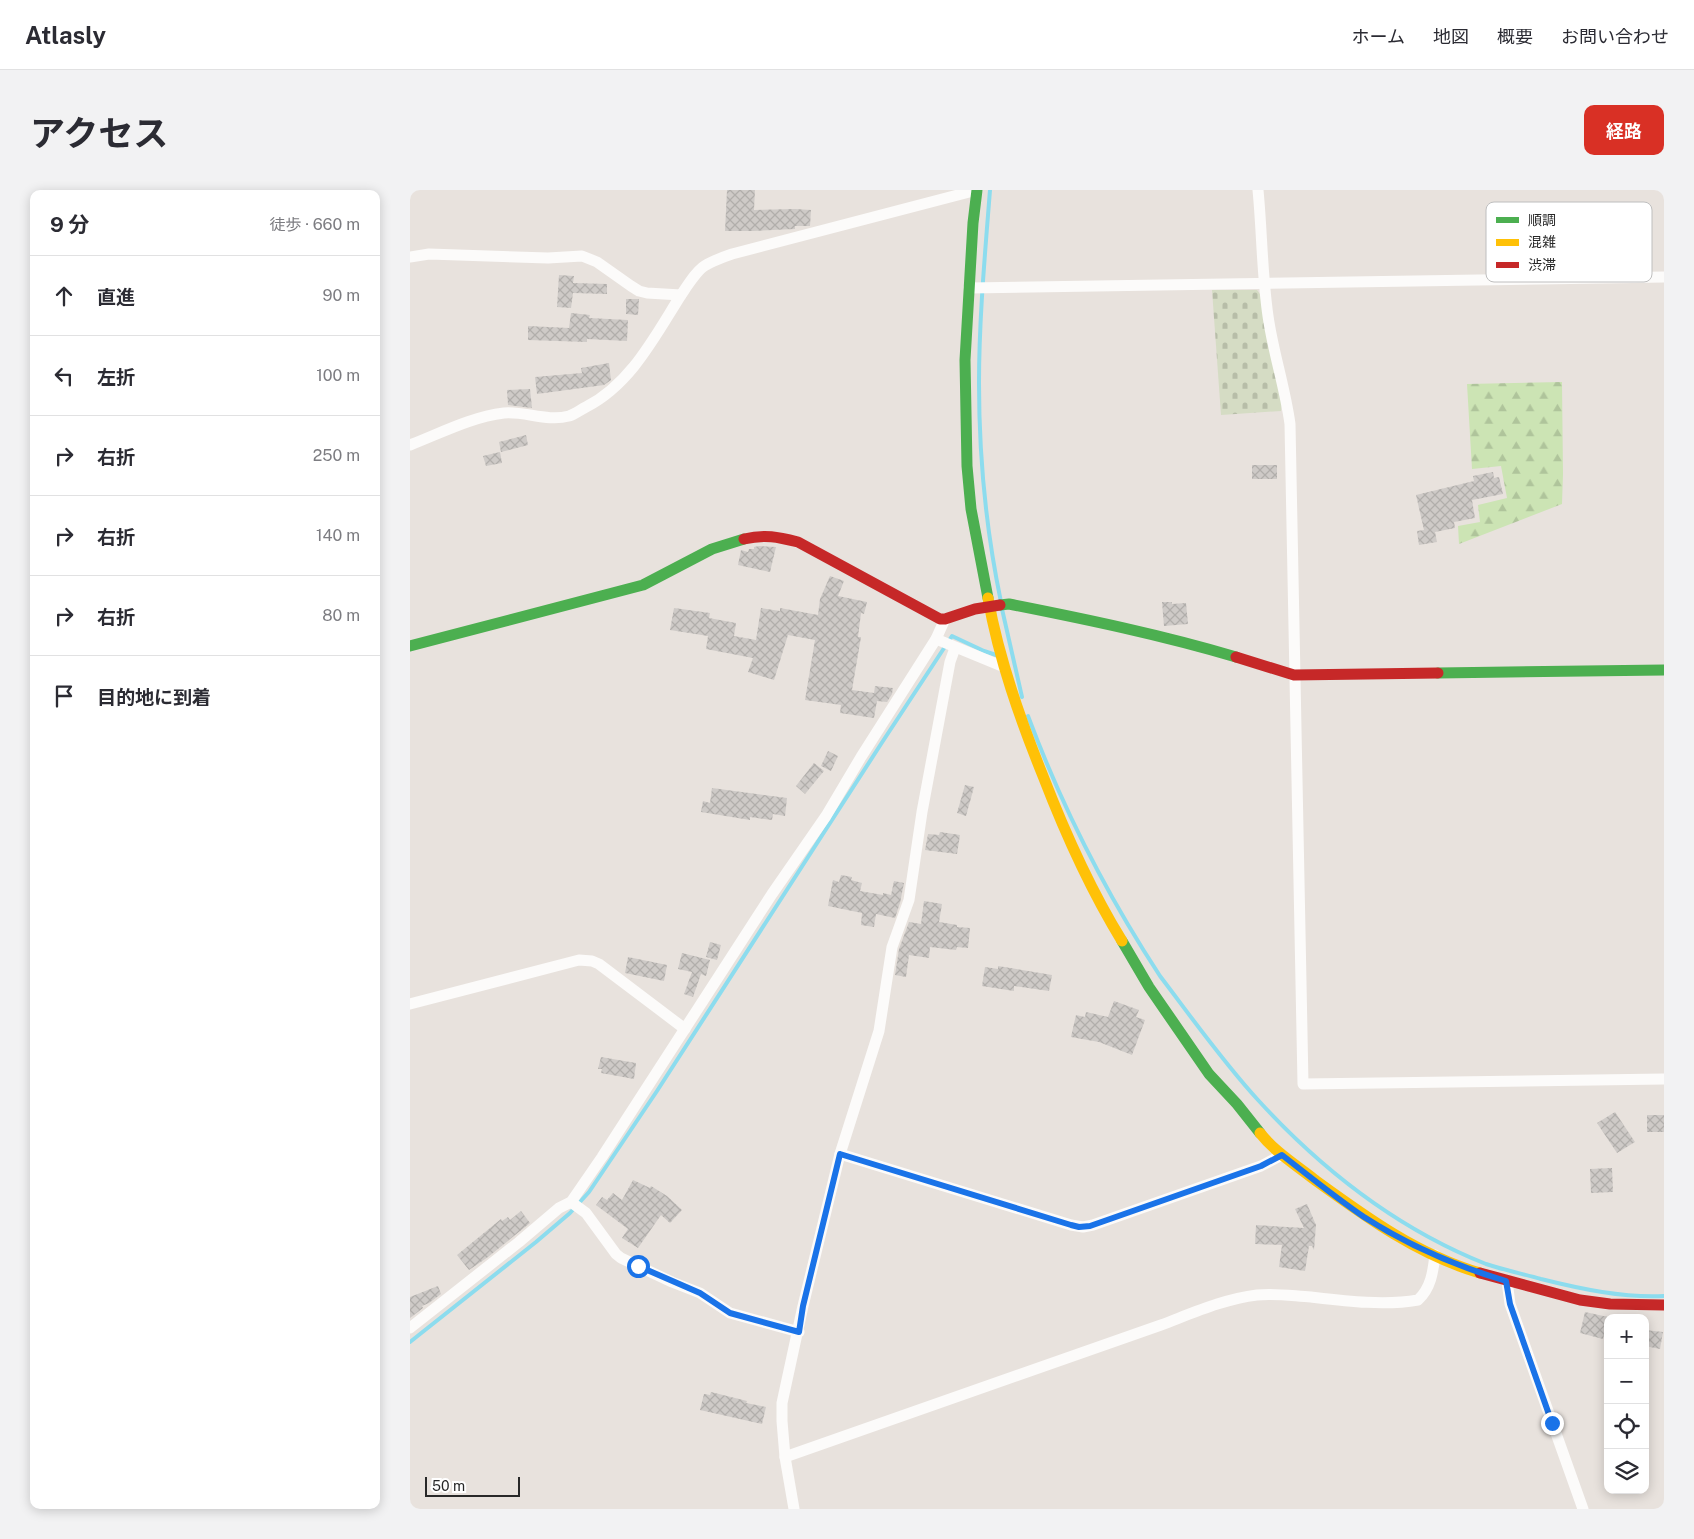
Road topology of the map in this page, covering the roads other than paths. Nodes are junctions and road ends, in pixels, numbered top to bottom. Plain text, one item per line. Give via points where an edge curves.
1 (977, 190) edge
2 (1258, 190) edge
3 (410, 256) edge
4 (1486, 280) edge
5 (1266, 284) junction
6 (977, 288) junction
7 (681, 295) junction
8 (410, 445) edge
9 (992, 605) junction
10 (945, 619) junction
11 (936, 639) junction
12 (410, 646) edge
13 (955, 648) junction
14 (1004, 667) junction
15 (1664, 670) edge
16 (1294, 675) junction
17 (410, 1004) edge
18 (685, 1029) junction
19 (1664, 1079) edge
20 (840, 1154) junction
21 (1282, 1155) junction
22 (571, 1202) junction
23 (1435, 1255) junction
24 (1506, 1281) junction
25 (1664, 1305) edge
26 (410, 1328) edge
27 (799, 1332) junction
28 (785, 1457) junction
29 (794, 1509) edge
30 (1583, 1509) edge

1 - 6 street
1 - 7 street via 725,256 703,266
2 - 5 street
3 - 7 street via 582,256 597,262 639,291
4 - 5 street
5 - 6 street
5 - 16 street via 1273,348 1290,424
6 - 9 street via 966,360 967,466 971,509
7 - 8 street via 635,366 612,390 591,405 563,417 509,413 478,418
9 - 10 street
9 - 14 street
9 - 16 street via 1009,604 1098,622 1209,649
10 - 11 street
10 - 12 street via 798,542 758,536 712,549 643,585
11 - 13 street
11 - 18 street via 826,816
13 - 14 street
13 - 20 street via 922,812 910,900 892,947 879,1031
14 - 21 street via 1024,729 1064,831 1106,916 1149,987 1209,1074 1266,1141
15 - 16 street
16 - 19 street via 1303,1084
17 - 18 street via 579,960 599,964
18 - 22 street
20 - 21 street via 1083,1227 1261,1166
20 - 27 street
21 - 23 street via 1364,1216
22 - 26 street via 559,1208
22 - 27 street via 586,1213 621,1258 700,1293 730,1313
23 - 24 street
23 - 28 street via 1432,1277 1418,1300 1359,1302 1258,1294 1231,1300
24 - 25 street via 1580,1300
24 - 30 street via 1510,1304
27 - 28 street via 782,1403
28 - 29 street

